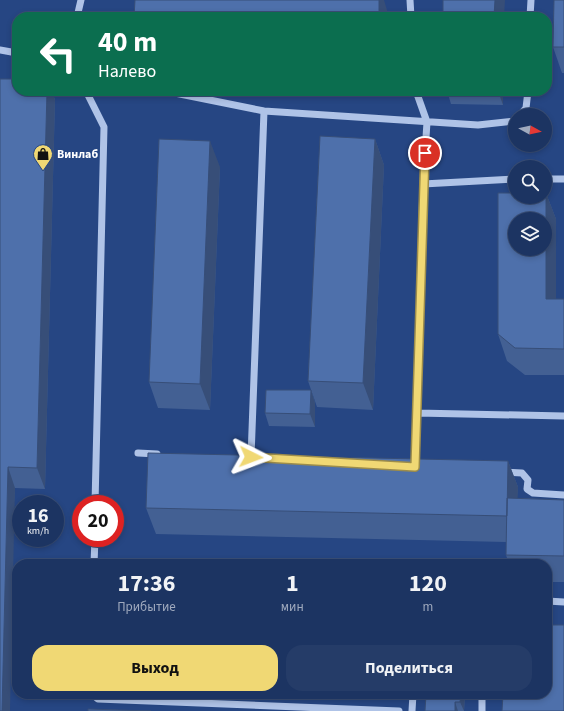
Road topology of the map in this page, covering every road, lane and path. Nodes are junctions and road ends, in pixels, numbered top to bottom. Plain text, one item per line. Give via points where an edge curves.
1 (81, 0) edge
2 (410, 0) edge
3 (531, 0) edge
4 (78, 12) edge
5 (410, 12) edge
6 (530, 12) edge
7 (0, 50) edge
8 (12, 52) edge
9 (88, 96) edge
10 (190, 96) edge
11 (418, 96) edge
12 (527, 96) edge
13 (526, 108) edge
14 (264, 111) junction
15 (427, 122) junction
16 (508, 122) edge
17 (508, 179) edge
18 (552, 179) edge
19 (564, 179) edge
20 (423, 184) junction
21 (417, 413) junction
22 (564, 416) edge
23 (138, 453) dead end
24 (168, 454) edge
25 (259, 458) edge
26 (407, 466) edge
27 (499, 471) edge
28 (95, 495) edge
29 (564, 495) edge
30 (95, 547) edge
31 (94, 559) edge
32 (552, 601) edge
33 (564, 602) edge
34 (98, 699) edge
35 (413, 699) edge
36 (482, 699) edge
37 (399, 711) edge
38 (412, 711) edge
39 (482, 711) edge

1 - 4 lane
2 - 5 lane
3 - 6 lane
7 - 8 lane
9 - 28 lane via 104,127
10 - 14 lane
11 - 15 lane
12 - 13 lane
14 - 15 lane
14 - 25 lane via 248,457
15 - 16 lane via 478,125
15 - 20 lane
17 - 20 lane
18 - 19 lane
20 - 21 lane
21 - 22 lane
21 - 26 lane via 419,467
23 - 24 lane
27 - 29 lane via 522,473 533,493
30 - 31 lane
32 - 33 lane
34 - 37 lane
35 - 38 lane
36 - 39 lane

